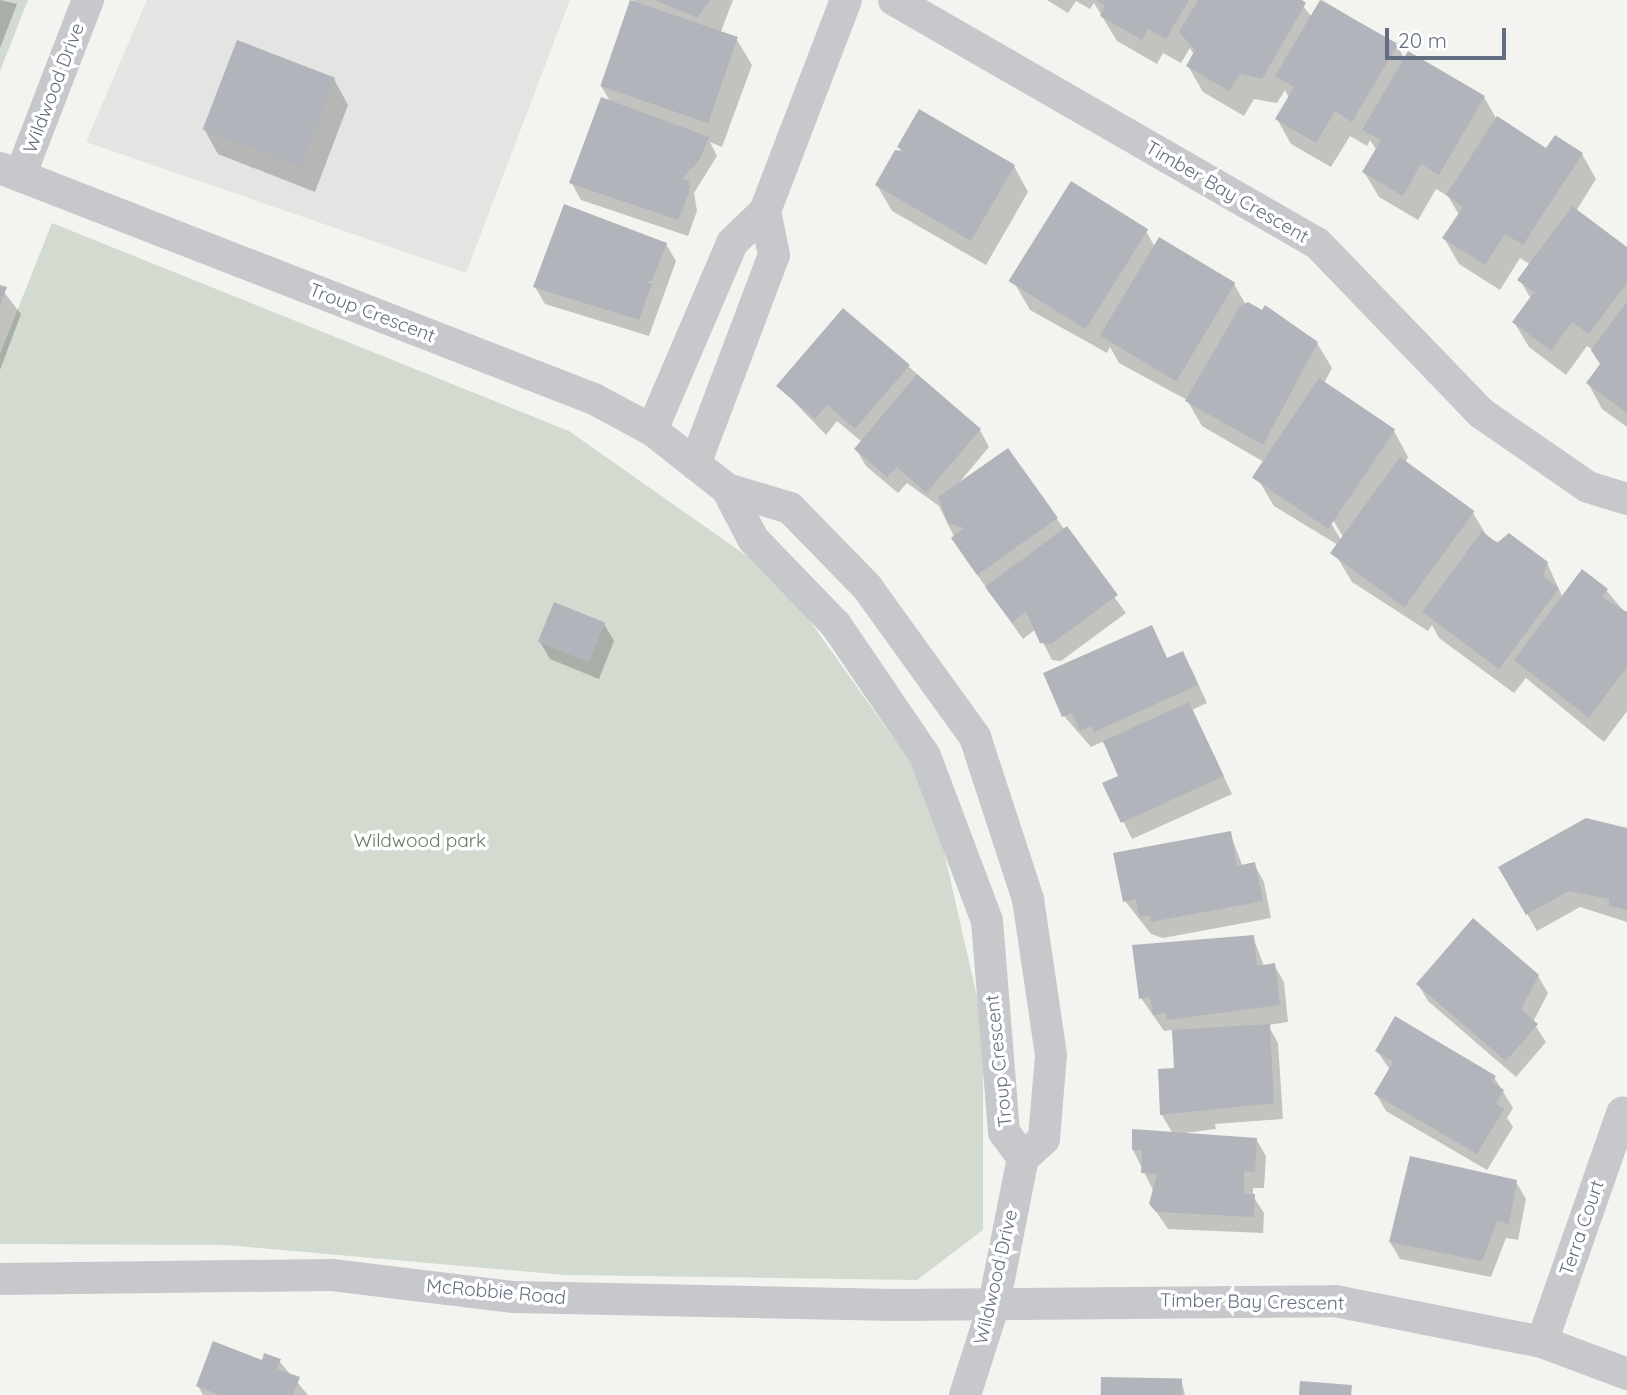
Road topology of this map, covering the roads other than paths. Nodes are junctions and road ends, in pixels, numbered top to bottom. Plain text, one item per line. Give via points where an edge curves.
1 (88, 0) edge
2 (846, 0) edge
3 (894, 0) edge
4 (10, 172) edge
5 (765, 211) junction
6 (652, 430) junction
7 (695, 464) junction
8 (727, 489) junction
9 (1627, 499) edge
10 (1622, 1113) dead end
11 (1023, 1158) junction
12 (0, 1279) edge
13 (994, 1304) junction
14 (1542, 1342) junction
15 (1627, 1374) edge
16 (965, 1395) edge

1 - 4 street, Wildwood Drive
2 - 5 street
3 - 9 street, Timber Bay Crescent via 1317,243 1481,413 1588,487
4 - 6 street, Troup Crescent via 594,400
5 - 6 street via 732,243
5 - 7 street via 774,255
6 - 7 street, Troup Crescent
7 - 8 street, Troup Crescent
8 - 11 street, Troup Crescent via 753,539 836,625 925,756 987,920 1004,1132
8 - 11 street, Troup Crescent via 790,508 867,587 975,737 1028,899 1051,1055 1044,1139
10 - 14 street, Terra Court
11 - 13 street, Wildwood Drive
12 - 13 street, McRobbie Road via 331,1275 515,1297
13 - 14 street, Timber Bay Crescent via 1335,1301
13 - 16 street, Wildwood Drive
14 - 15 street, Timber Bay Crescent

